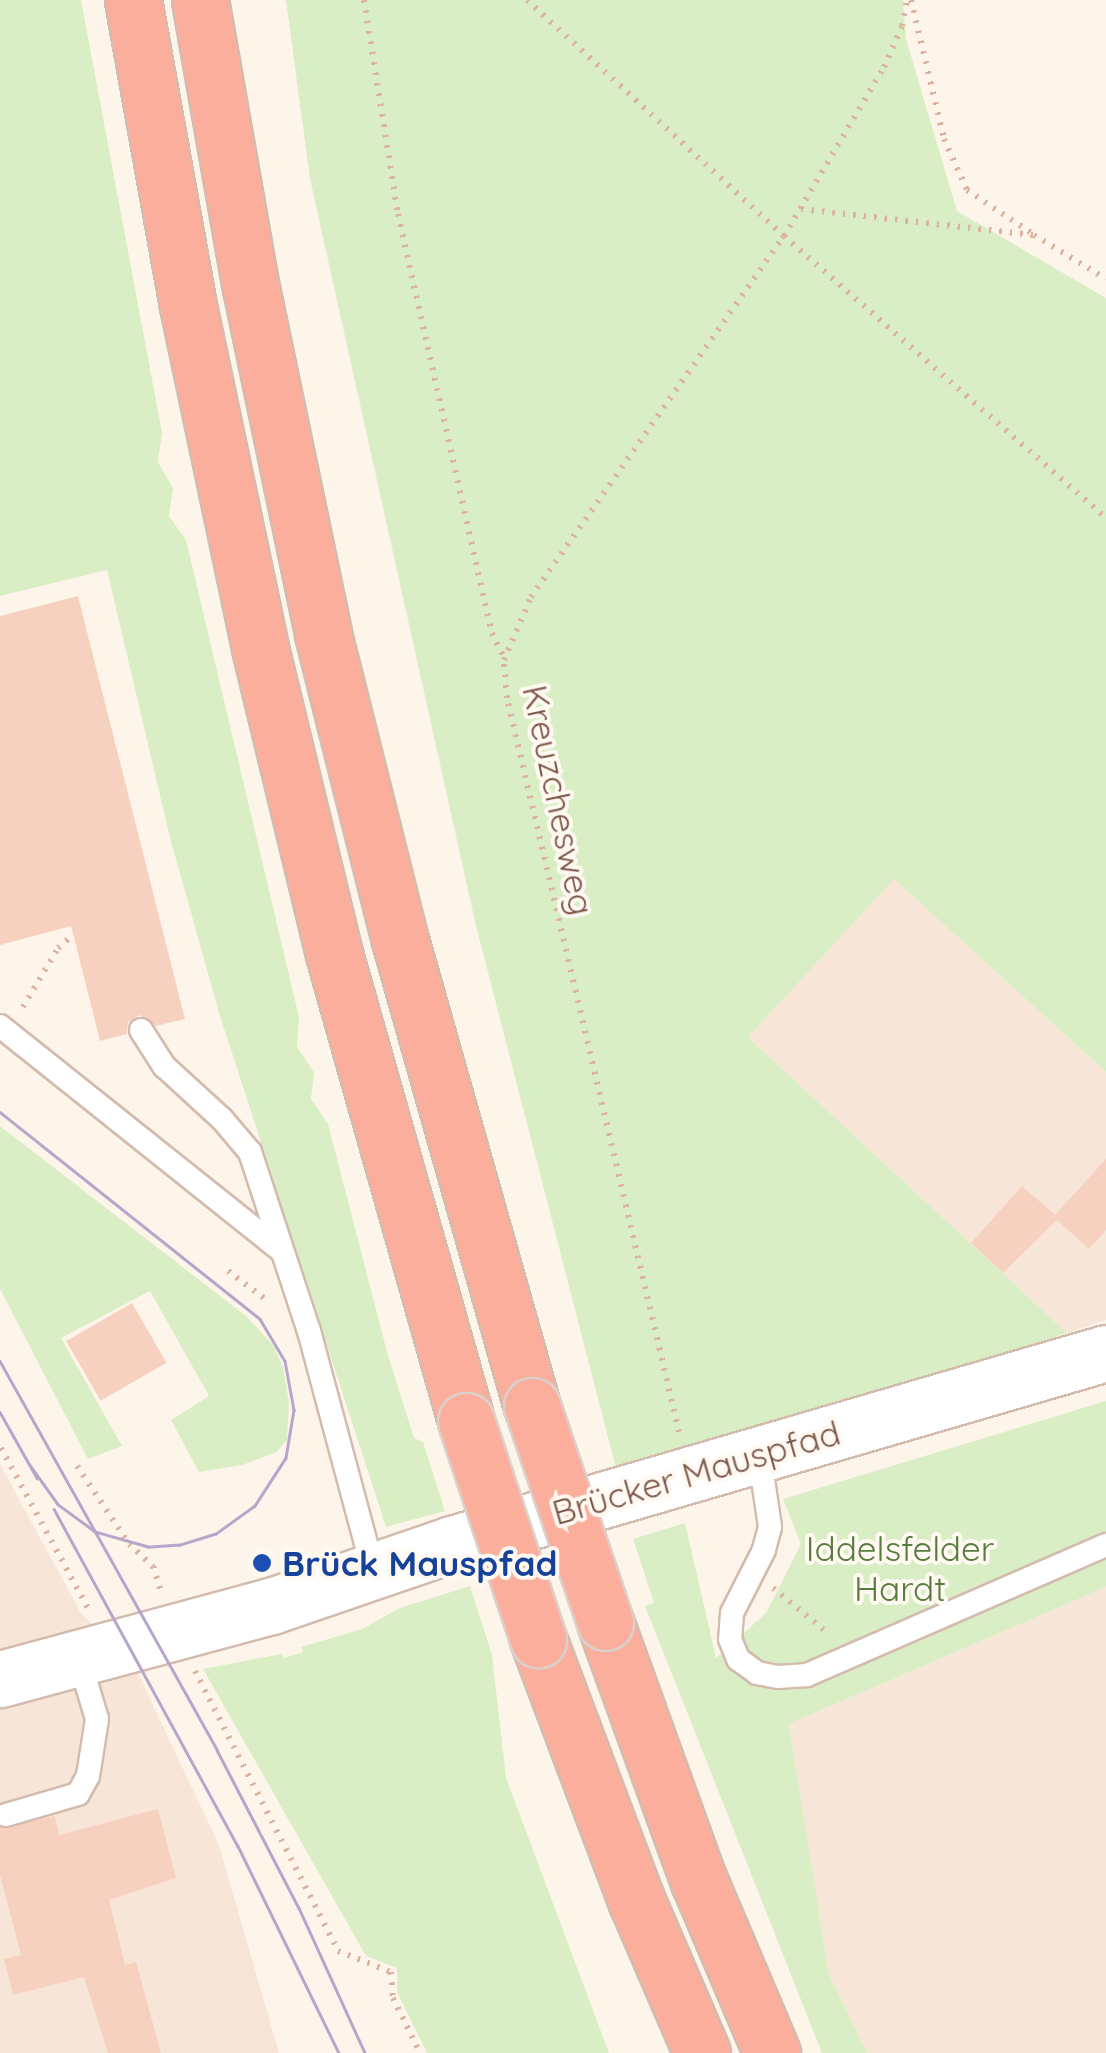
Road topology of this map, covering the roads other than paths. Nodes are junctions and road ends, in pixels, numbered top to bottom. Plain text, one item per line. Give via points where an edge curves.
1 (133, 0) edge
2 (200, 0) edge
3 (4, 1029) edge
4 (142, 1030) dead end
5 (282, 1251) junction
6 (1106, 1353) edge
7 (758, 1453) junction
8 (1106, 1545) edge
9 (372, 1570) junction
10 (86, 1636) junction
11 (0, 1679) edge
12 (6, 1815) dead end
13 (702, 2053) edge
14 (772, 2053) edge

1 - 13 highway, bridge via 186,301 264,668 340,973 466,1421 538,1639
2 - 14 highway, bridge via 323,634 400,940 532,1406 699,1880
3 - 5 lane
4 - 5 lane via 164,1066 250,1152
5 - 9 lane
6 - 7 main road, Brücker Mauspfad
7 - 8 lane via 770,1527 732,1613 730,1639 738,1659 778,1678 807,1674
7 - 9 main road, Brücker Mauspfad
9 - 10 main road, Brücker Mauspfad via 271,1606 179,1610
10 - 11 main road, Brücker Mauspfad
10 - 12 lane via 97,1719 88,1776 78,1794

